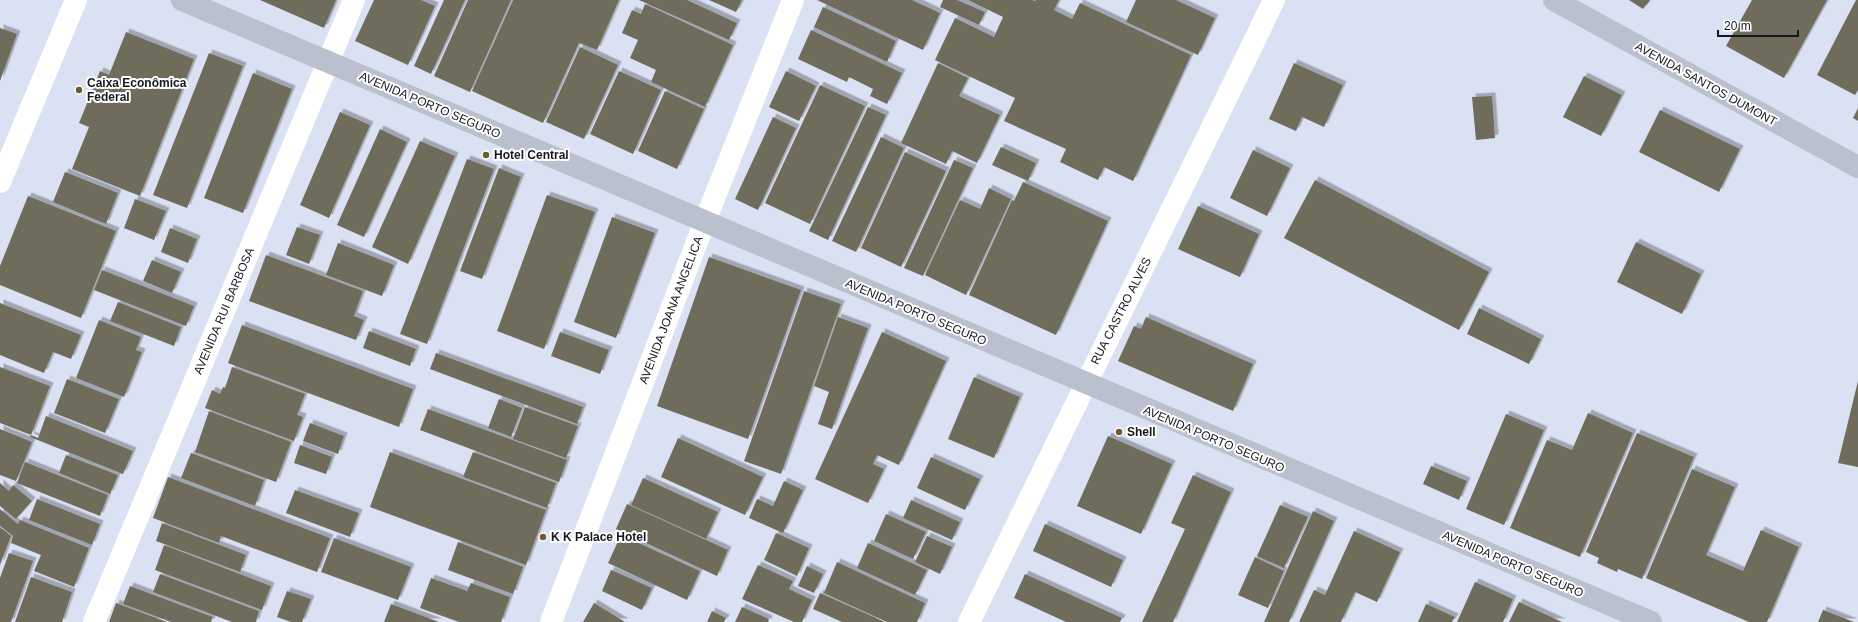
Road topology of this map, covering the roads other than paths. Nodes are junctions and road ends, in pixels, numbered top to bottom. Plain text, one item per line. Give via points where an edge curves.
1 (76, 0) edge
2 (182, 0) edge
3 (354, 0) edge
4 (793, 0) edge
5 (1274, 0) edge
6 (1554, 0) edge
7 (328, 62) junction
8 (1858, 167) edge
9 (0, 182) edge
10 (705, 221) junction
11 (1084, 384) junction
12 (94, 622) edge
13 (551, 622) edge
14 (969, 622) edge
15 (1650, 622) edge

1 - 9 street
2 - 7 main road, AVENIDA PORTO SEGURO
3 - 7 street, AVENIDA RUI BARBOSA
4 - 10 street, AVENIDA JOANA ANGELICA
5 - 11 street, RUA CASTRO ALVES
6 - 8 main road, AVENIDA SANTOS DUMONT
7 - 10 main road, AVENIDA PORTO SEGURO
7 - 12 street, AVENIDA RUI BARBOSA
10 - 11 main road, AVENIDA PORTO SEGURO
10 - 13 street, AVENIDA JOANA ANGELICA
11 - 14 street, RUA CASTRO ALVES
11 - 15 main road, AVENIDA PORTO SEGURO

